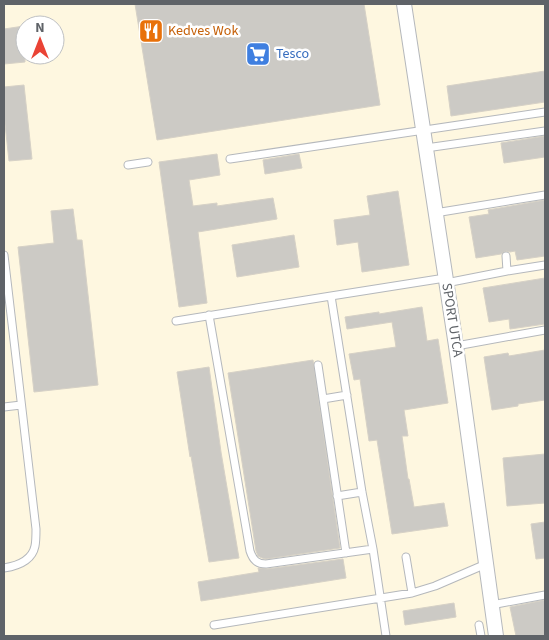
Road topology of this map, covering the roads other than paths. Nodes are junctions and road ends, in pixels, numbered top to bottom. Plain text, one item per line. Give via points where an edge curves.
1 (404, 4) edge
2 (545, 112) edge
3 (423, 130) junction
4 (545, 131) edge
5 (426, 148) junction
6 (230, 159) dead end
7 (148, 162) dead end
8 (128, 165) dead end
9 (545, 195) edge
10 (435, 213) junction
11 (4, 255) edge
12 (506, 256) dead end
13 (545, 265) edge
14 (507, 271) junction
15 (446, 281) junction
16 (331, 296) junction
17 (208, 315) junction
18 (176, 321) dead end
19 (545, 330) edge
20 (456, 346) junction
21 (318, 365) dead end
22 (347, 395) junction
23 (323, 399) junction
24 (21, 406) junction
25 (4, 408) edge
26 (362, 492) junction
27 (337, 496) junction
28 (373, 549) junction
29 (346, 553) junction
30 (406, 557) dead end
31 (486, 564) junction
32 (4, 568) edge
33 (412, 592) junction
34 (545, 595) edge
35 (380, 598) junction
36 (491, 605) junction
37 (214, 625) dead end
38 (479, 625) dead end
39 (386, 636) edge
40 (480, 636) edge
41 (496, 636) edge

1 - 3 street, SPORT UTCA
2 - 3 lane
3 - 5 street, SPORT UTCA
3 - 6 lane
4 - 5 lane
5 - 10 street, SPORT UTCA
7 - 8 lane
9 - 10 lane
10 - 15 street, SPORT UTCA
11 - 24 lane
12 - 14 lane
13 - 14 lane
14 - 15 lane
15 - 16 lane
15 - 20 street, SPORT UTCA
16 - 17 lane
16 - 22 lane
17 - 18 lane
17 - 29 lane via 254,559 266,564
19 - 20 lane
20 - 31 street, SPORT UTCA
21 - 23 lane
22 - 23 lane
22 - 26 lane
23 - 27 lane
24 - 25 lane
24 - 32 lane via 36,530 35,547 31,556 20,565
26 - 27 lane
26 - 28 lane
27 - 29 lane
28 - 29 lane
28 - 35 lane
30 - 33 lane
31 - 33 lane via 435,586
31 - 36 street, SPORT UTCA
33 - 35 lane
34 - 36 lane
35 - 37 lane
35 - 39 lane
36 - 41 street, SPORT UTCA
38 - 40 lane

